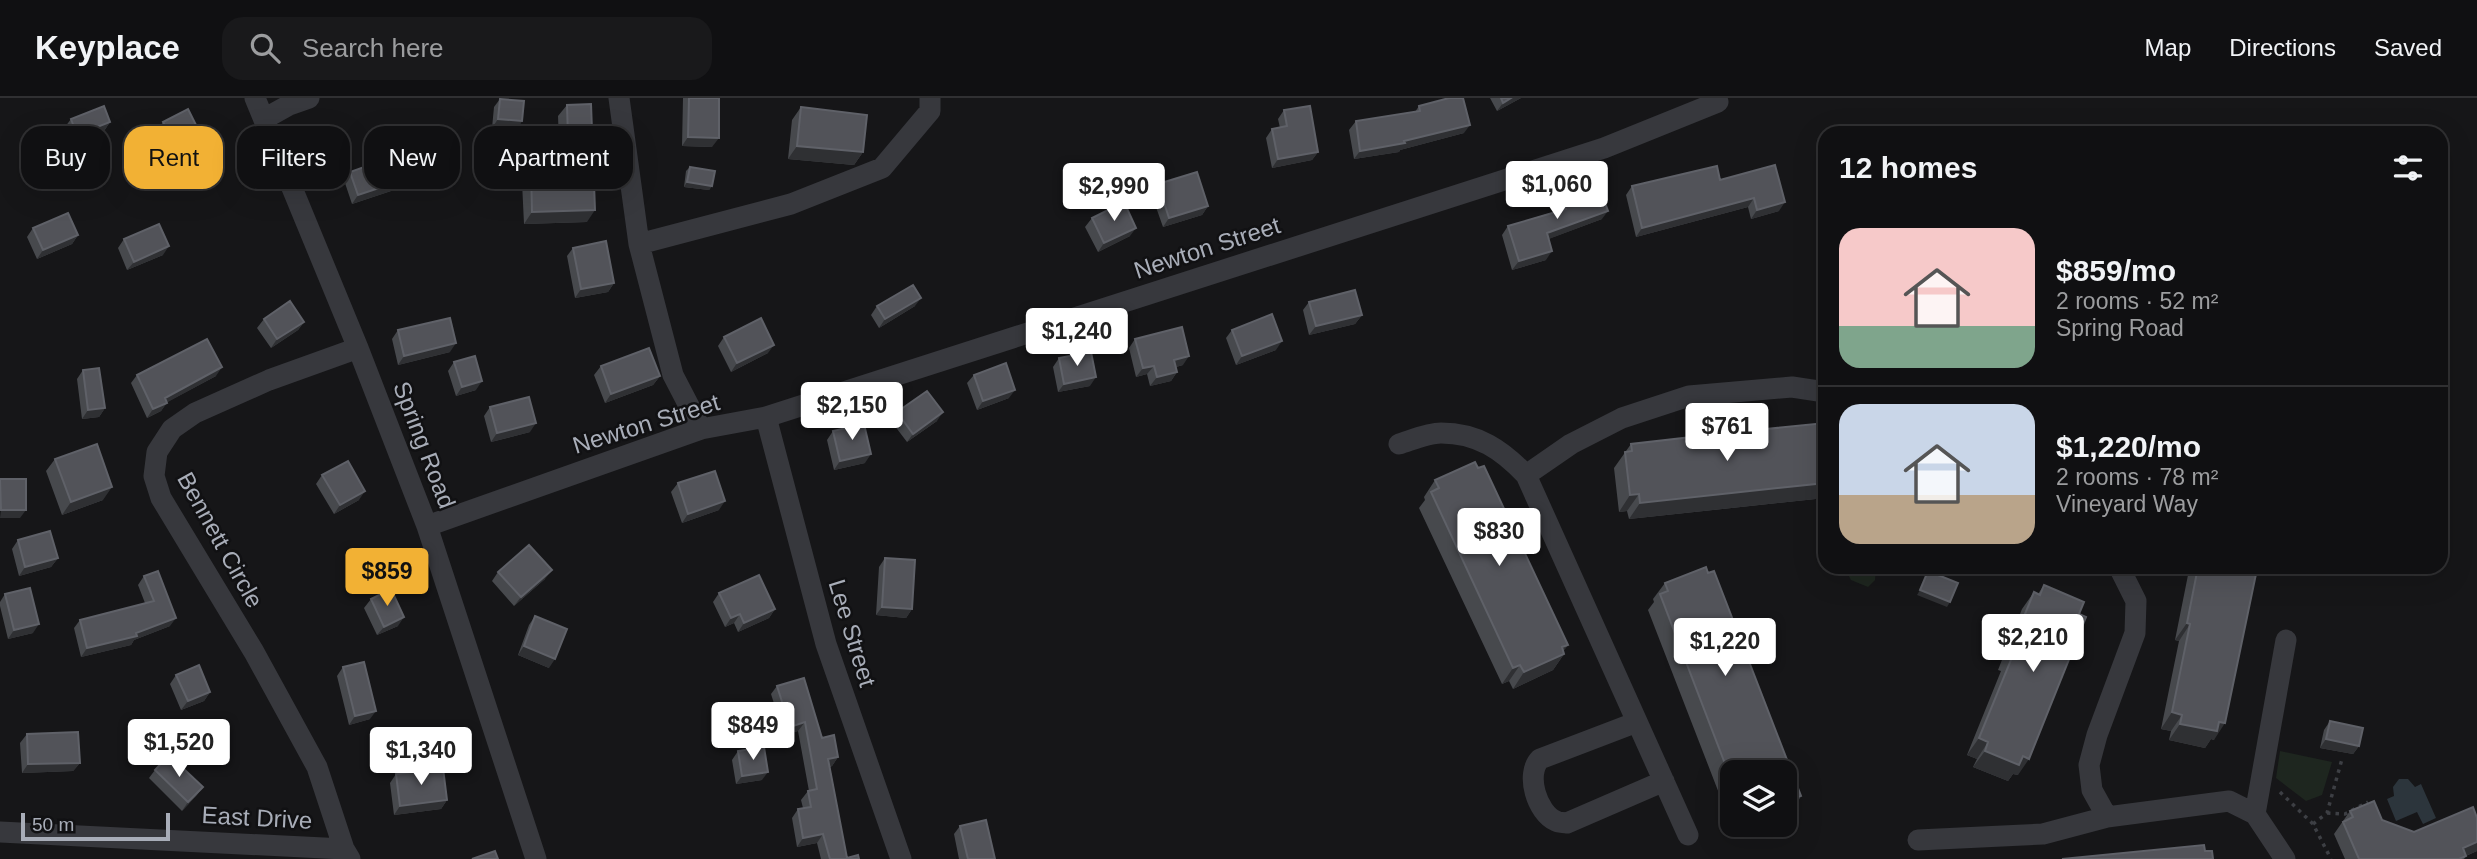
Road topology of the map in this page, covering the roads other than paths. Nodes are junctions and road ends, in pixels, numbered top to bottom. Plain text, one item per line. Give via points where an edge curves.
1 (255, 98) edge
2 (309, 98) edge
3 (619, 98) edge
4 (930, 98) edge
5 (1718, 102) dead end
6 (264, 119) junction
7 (639, 244) junction
8 (358, 348) junction
9 (1818, 391) edge
10 (766, 417) junction
11 (701, 429) junction
12 (1399, 444) dead end
13 (1526, 475) junction
14 (427, 526) junction
15 (2122, 574) edge
16 (2287, 640) dead end
17 (1637, 722) junction
18 (1664, 781) junction
19 (2255, 814) junction
20 (2107, 817) junction
21 (0, 832) edge
22 (1688, 835) dead end
23 (1918, 840) dead end
24 (347, 854) edge
25 (2278, 856) edge
26 (536, 859) edge
27 (901, 859) edge

1 - 6 street, Spring Road
2 - 6 street
3 - 7 street
4 - 7 street via 930,111 882,168 791,204
5 - 10 street, Newton Street via 1604,148
6 - 8 street, Spring Road
7 - 11 street via 673,375
8 - 14 street, Spring Road
8 - 24 street, Bennett Circle via 195,413 172,429 157,452 154,476 161,498 317,767
9 - 13 street via 1792,387 1689,396 1622,418 1570,444
10 - 11 street, Newton Street
10 - 27 street, Lee Street via 825,644
11 - 14 street, Newton Street
12 - 13 street via 1439,432 1477,437 1506,454
13 - 17 street
14 - 26 street, Spring Road
15 - 20 street via 2136,601 2135,633 2089,765 2092,790
16 - 19 street
17 - 18 street
17 - 18 street via 1541,760 1535,764 1531,782 1545,811 1555,821 1567,823
18 - 22 street
19 - 20 street via 2229,801
19 - 25 street
20 - 23 street via 2043,834
21 - 24 street, East Drive

